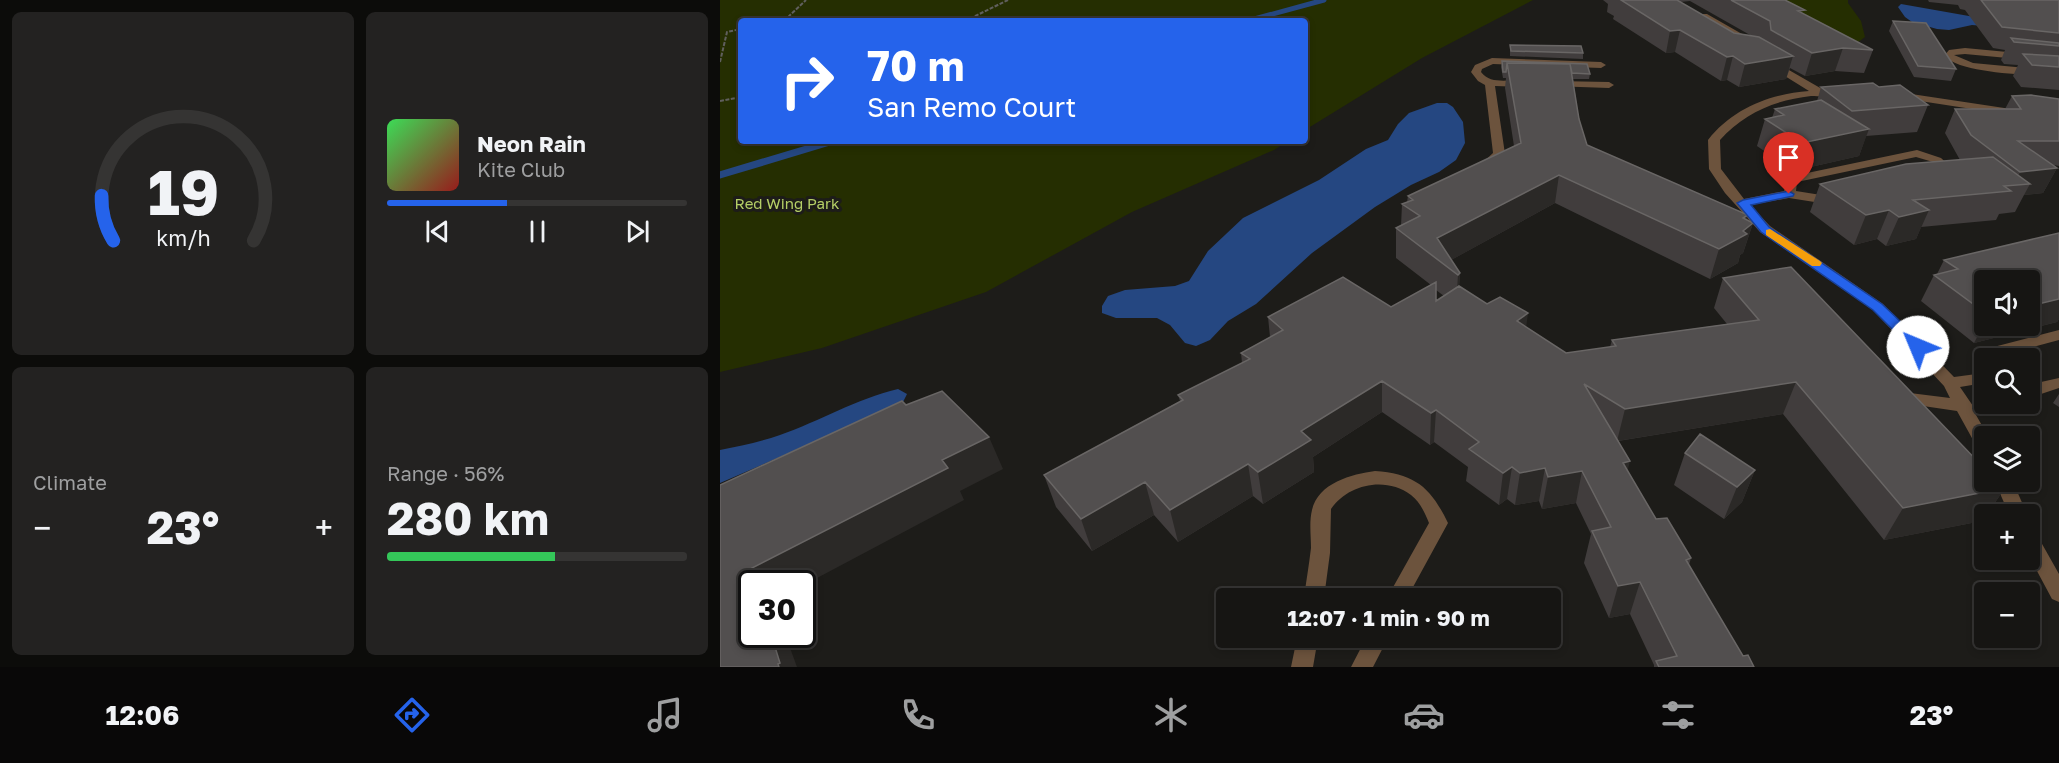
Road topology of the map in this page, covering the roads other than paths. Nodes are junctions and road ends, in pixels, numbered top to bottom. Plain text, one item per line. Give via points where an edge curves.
1 (1695, 11) edge
2 (2059, 60) edge
3 (1601, 65) dead end
4 (2059, 74) edge
5 (1490, 83) junction
6 (1609, 86) dead end
7 (1819, 92) junction
8 (1854, 92) edge
9 (1886, 94) edge
10 (2022, 114) edge
11 (1480, 170) edge
12 (1939, 174) edge
13 (1789, 194) junction
14 (1846, 194) edge
15 (1743, 203) junction
16 (2059, 335) edge
17 (2010, 348) edge
18 (1974, 379) edge
19 (1950, 383) junction
20 (2059, 383) edge
21 (2040, 388) edge
22 (1891, 393) edge
23 (1965, 406) junction
24 (1975, 426) edge
25 (2040, 559) edge
26 (1316, 588) edge
27 (1403, 588) edge
28 (2059, 593) edge
29 (1306, 648) edge
30 (1372, 648) edge
31 (1302, 667) edge
32 (1362, 667) edge

1 - 7 street
2 - 4 street via 1965,51 1949,56 1973,66
3 - 5 street via 1492,61 1476,72
5 - 6 street
5 - 11 street via 1499,154
7 - 8 street
7 - 15 street via 1760,105 1732,120 1714,140 1715,169
9 - 10 street
12 - 13 street via 1950,172 1937,160 1917,153 1792,180
13 - 14 street via 1821,199
13 - 15 street
15 - 19 street via 1765,229 1878,307
16 - 17 street
18 - 19 street
19 - 23 street
20 - 21 street
22 - 23 street via 1907,400
23 - 24 street
25 - 28 street
26 - 27 street via 1321,553 1321,508 1334,492 1355,480 1384,478 1411,486 1427,500 1439,523
29 - 31 street
30 - 32 street

